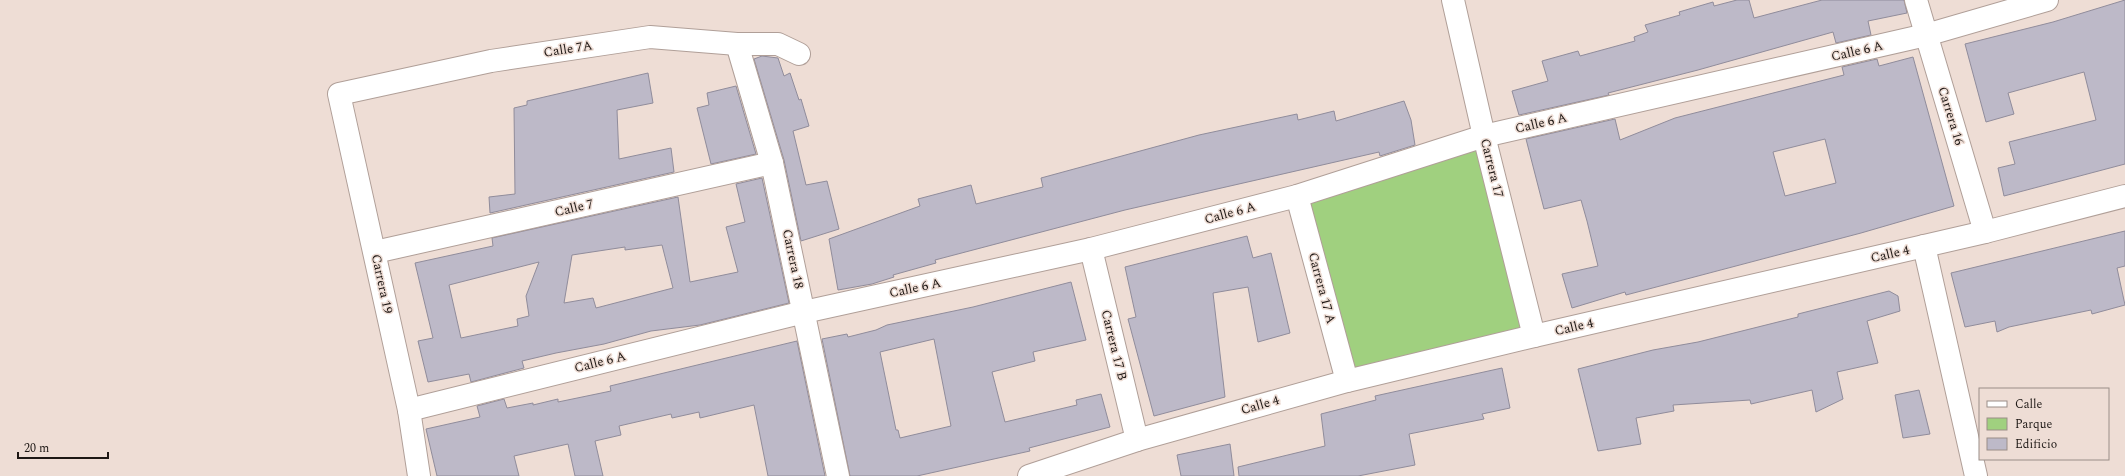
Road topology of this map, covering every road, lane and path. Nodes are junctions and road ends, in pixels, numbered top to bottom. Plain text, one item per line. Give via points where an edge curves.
1 (1453, 0) edge
2 (1916, 0) edge
3 (2047, 0) edge
4 (1926, 35) junction
5 (737, 44) junction
6 (799, 54) dead end
7 (338, 94) joint
8 (1484, 136) junction
9 (772, 163) junction
10 (1296, 196) junction
11 (2125, 196) edge
12 (1985, 232) junction
13 (1924, 246) junction
14 (1091, 249) junction
15 (375, 252) junction
16 (804, 312) junction
17 (1534, 336) junction
18 (1347, 381) junction
19 (409, 410) junction
20 (1137, 440) junction
21 (419, 476) edge
22 (838, 476) edge
23 (1029, 476) edge
24 (1976, 476) edge

1 - 8 street, Carrera 17
2 - 4 street, Carrera 16
3 - 4 street, Calle 6 A
4 - 8 street, Calle 6 A
4 - 12 street, Carrera 16
5 - 6 street, Calle 7A via 778,44
5 - 7 street, Calle 7A via 650,37 491,61
5 - 9 street, Carrera 18
7 - 15 street, Carrera 19
8 - 10 street, Calle 6 A
8 - 17 street, Carrera 17
9 - 15 street, Calle 7
9 - 16 street, Carrera 18
10 - 14 street, Calle 6 A
10 - 18 street, Carrera 17 A
11 - 12 street, Calle 4
12 - 13 street, Calle 4
13 - 17 street, Calle 4
13 - 24 street
14 - 16 street, Calle 6 A
14 - 20 street, Carrera 17 B
15 - 19 street, Carrera 19
16 - 19 street, Calle 6 A
16 - 22 street, Carrera 18
17 - 18 street, Calle 4
18 - 20 street, Calle 4
19 - 21 street, Carrera 19
20 - 23 street, Calle 4

